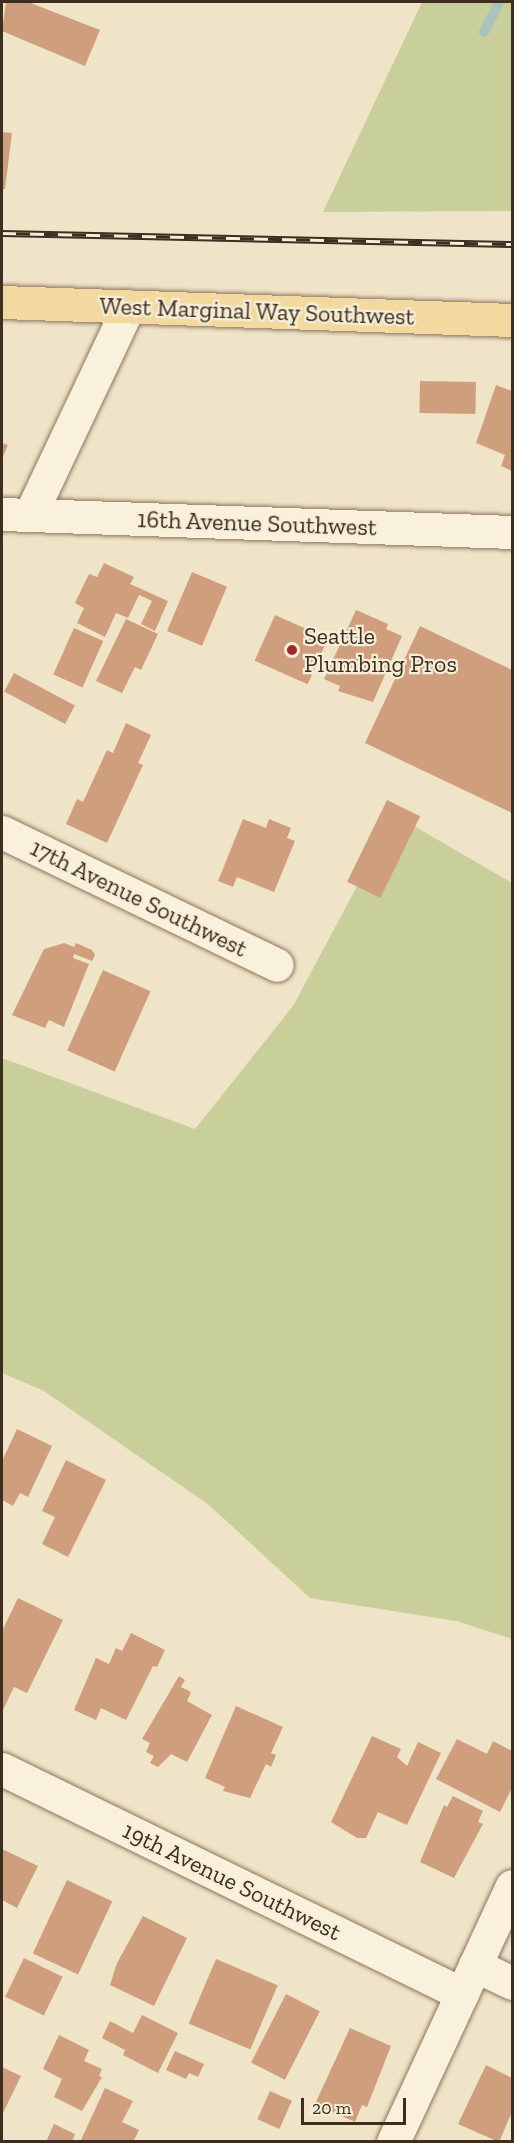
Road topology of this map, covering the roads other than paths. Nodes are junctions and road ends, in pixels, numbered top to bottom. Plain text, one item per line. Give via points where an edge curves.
1 (2, 302) edge
2 (129, 306) junction
3 (513, 320) edge
4 (16, 514) edge
5 (513, 532) edge
6 (2, 832) edge
7 (277, 965) dead end
8 (2, 1769) edge
9 (513, 1886) edge
10 (468, 1980) junction
11 (513, 1983) edge
12 (393, 2142) edge

1 - 2 main road, West Marginal Way Southwest
2 - 3 main road, West Marginal Way Southwest
2 - 4 street
4 - 5 street, 16th Avenue Southwest
6 - 7 street, 17th Avenue Southwest
8 - 10 street, 19th Avenue Southwest
9 - 10 street
10 - 11 street, 19th Avenue Southwest
10 - 12 street

